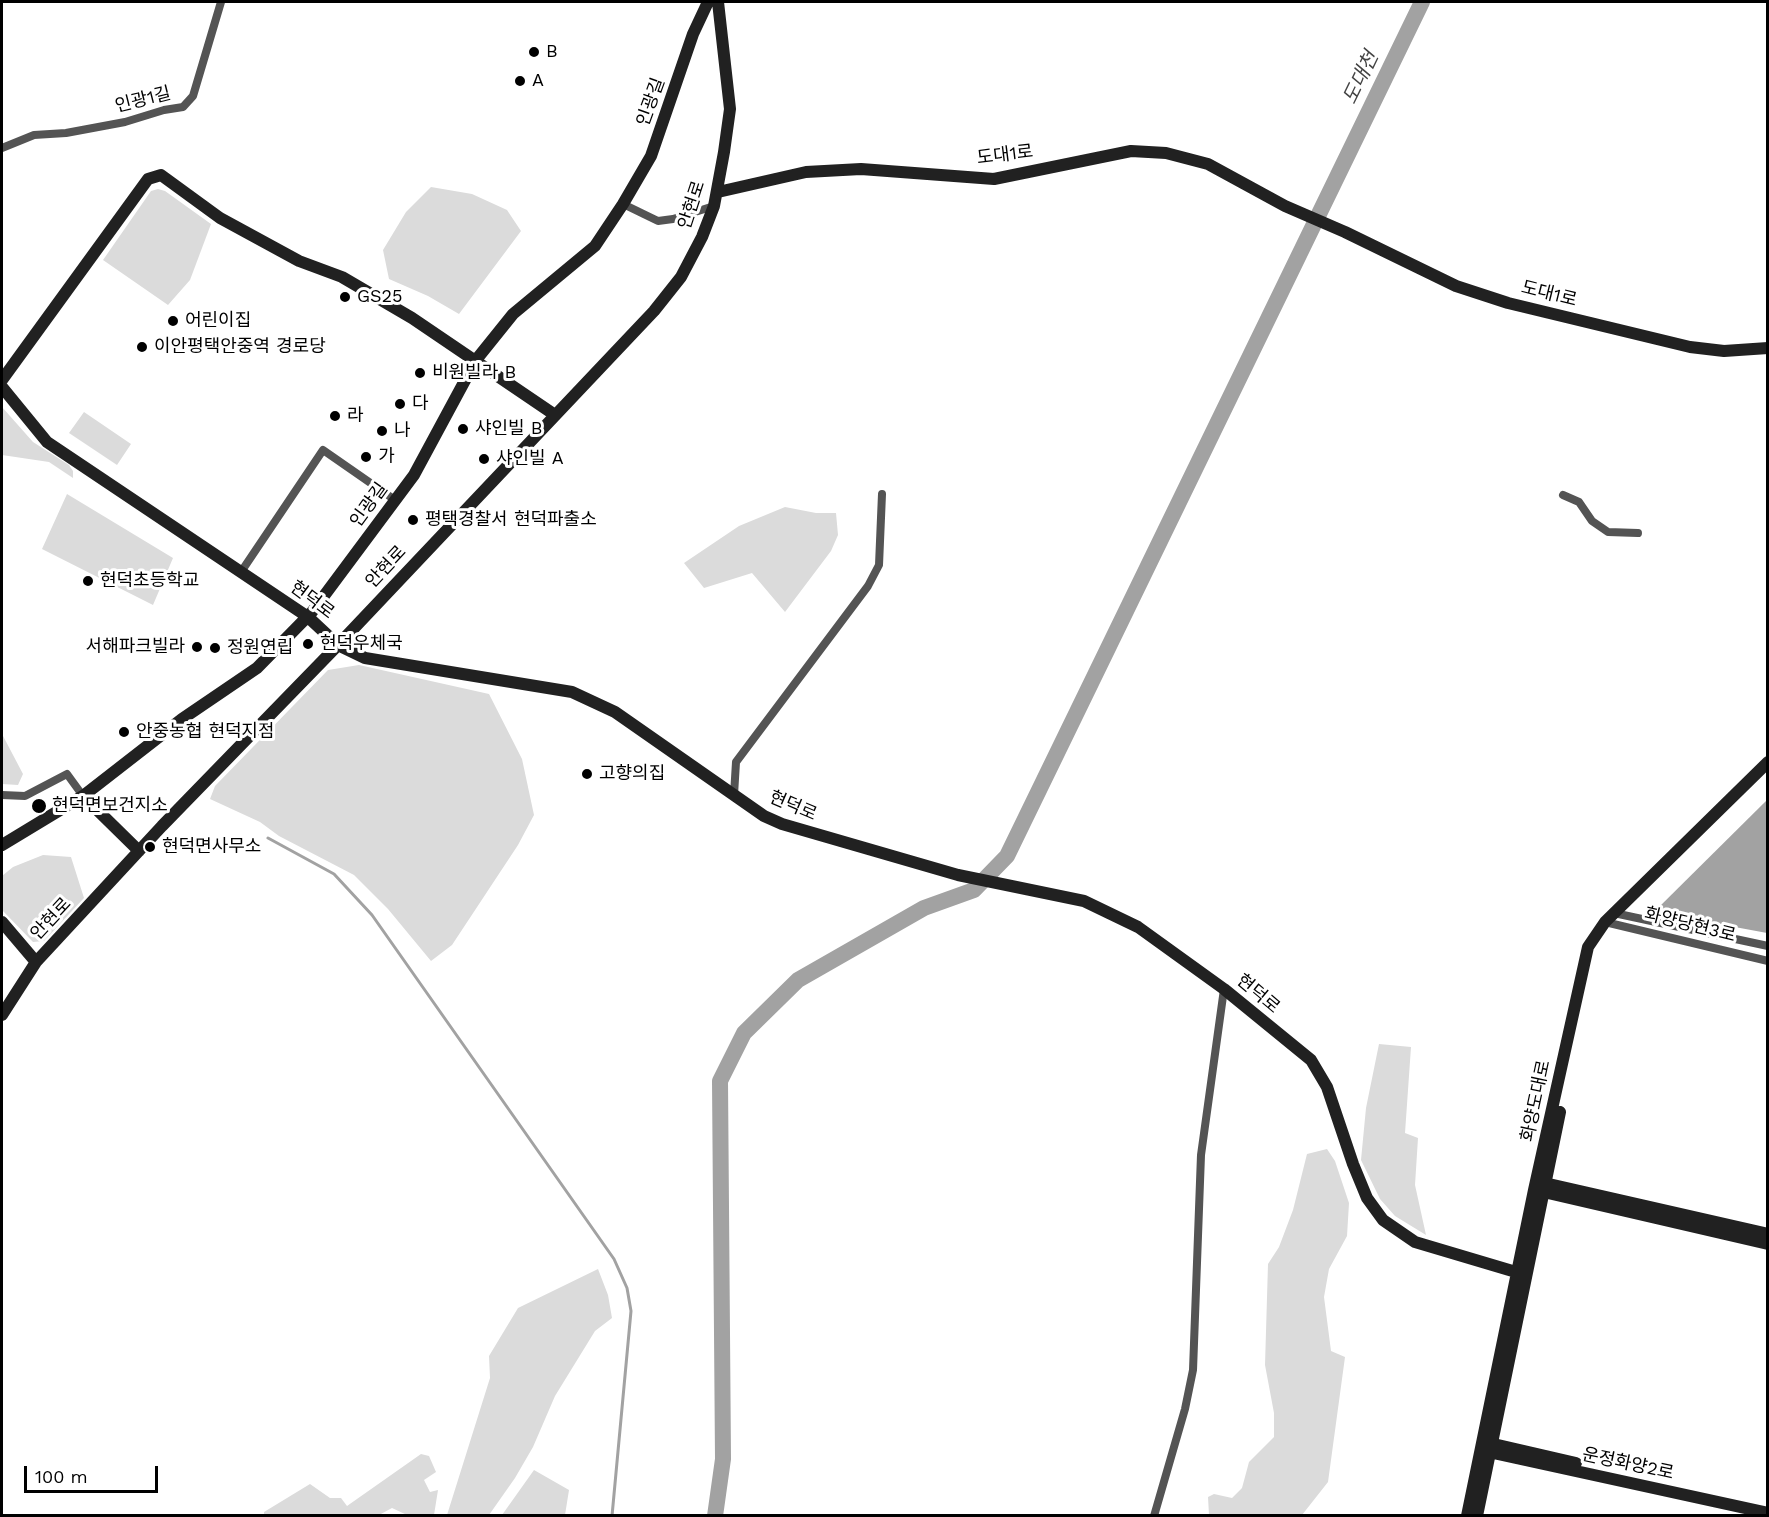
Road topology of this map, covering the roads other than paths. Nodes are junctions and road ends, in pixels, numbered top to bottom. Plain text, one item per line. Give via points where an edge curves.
1 (221, 2) edge
2 (708, 2) edge
3 (718, 2) edge
4 (2, 148) edge
5 (718, 192) junction
6 (623, 204) junction
7 (714, 206) junction
8 (1767, 348) edge
9 (476, 360) junction
10 (2, 380) edge
11 (2, 387) edge
12 (555, 415) junction
13 (882, 494) dead end
14 (1563, 495) dead end
15 (395, 500) junction
16 (1638, 533) dead end
17 (241, 572) junction
18 (308, 617) junction
19 (338, 645) junction
20 (1767, 762) edge
21 (1767, 769) edge
22 (2, 795) edge
23 (735, 795) junction
24 (83, 796) junction
25 (2, 845) edge
26 (139, 851) junction
27 (1612, 918) junction
28 (2, 922) edge
29 (1767, 946) edge
30 (1767, 961) edge
31 (36, 962) junction
32 (1224, 989) junction
33 (2, 1015) edge
34 (1539, 1187) junction
35 (1767, 1234) edge
36 (1767, 1244) edge
37 (1522, 1274) junction
38 (1487, 1447) junction
39 (1767, 1505) edge
40 (1767, 1513) edge
41 (1154, 1515) edge
42 (1467, 1515) edge
43 (1477, 1515) edge

1 - 4 street, 인광1길 via 193,96 183,107 125,122 34,135
2 - 6 street, 인광길 via 651,156
3 - 5 street, 안현로 via 730,109
5 - 7 street, 안현로
5 - 8 street, 도대1로 via 817,171 994,178 1131,151 1166,153 1208,164 1285,206 1456,286 1508,303 1690,347 1724,351
6 - 7 street via 658,221
6 - 9 street, 인광길 via 595,246 513,314
7 - 12 street, 안현로 via 681,277
9 - 10 street via 342,277 299,261 240,229 161,175 154,175
9 - 12 street
9 - 15 street, 인광길 via 414,475
11 - 17 street, 현덕로 via 47,442
12 - 19 street, 안현로
13 - 23 street via 879,566 736,762
14 - 16 street via 1579,502 1592,521 1608,532
15 - 17 street via 323,450
15 - 18 street, 인광길
17 - 18 street, 현덕로
18 - 19 street, 현덕로
18 - 24 street, 인광길 via 257,668 182,719
19 - 23 street, 현덕로 via 386,663 572,692 615,712
19 - 26 street, 안현로
20 - 27 street, 화양도대로
21 - 27 street, 화양도대로
22 - 24 street via 25,796 67,774
23 - 32 street, 현덕로 via 764,816 802,831 970,876 1061,894 1100,908 1138,927
24 - 25 street, 인광길
24 - 26 street
26 - 31 street, 안현로
27 - 29 street, 화양당현3로
27 - 30 street, 화양당현3로
27 - 34 street, 화양도대로 via 1588,947
28 - 31 street
31 - 33 street, 안현로
32 - 37 street, 현덕로 via 1311,1060 1328,1087 1367,1198 1383,1220 1415,1242
32 - 41 street via 1201,1155 1193,1370
34 - 35 street
34 - 36 street
34 - 37 street, 화양도대로
37 - 38 street, 화양도대로
38 - 39 street, 운정화양2로
38 - 40 street, 운정화양2로
38 - 42 street, 화양도대로
38 - 43 street, 화양도대로

